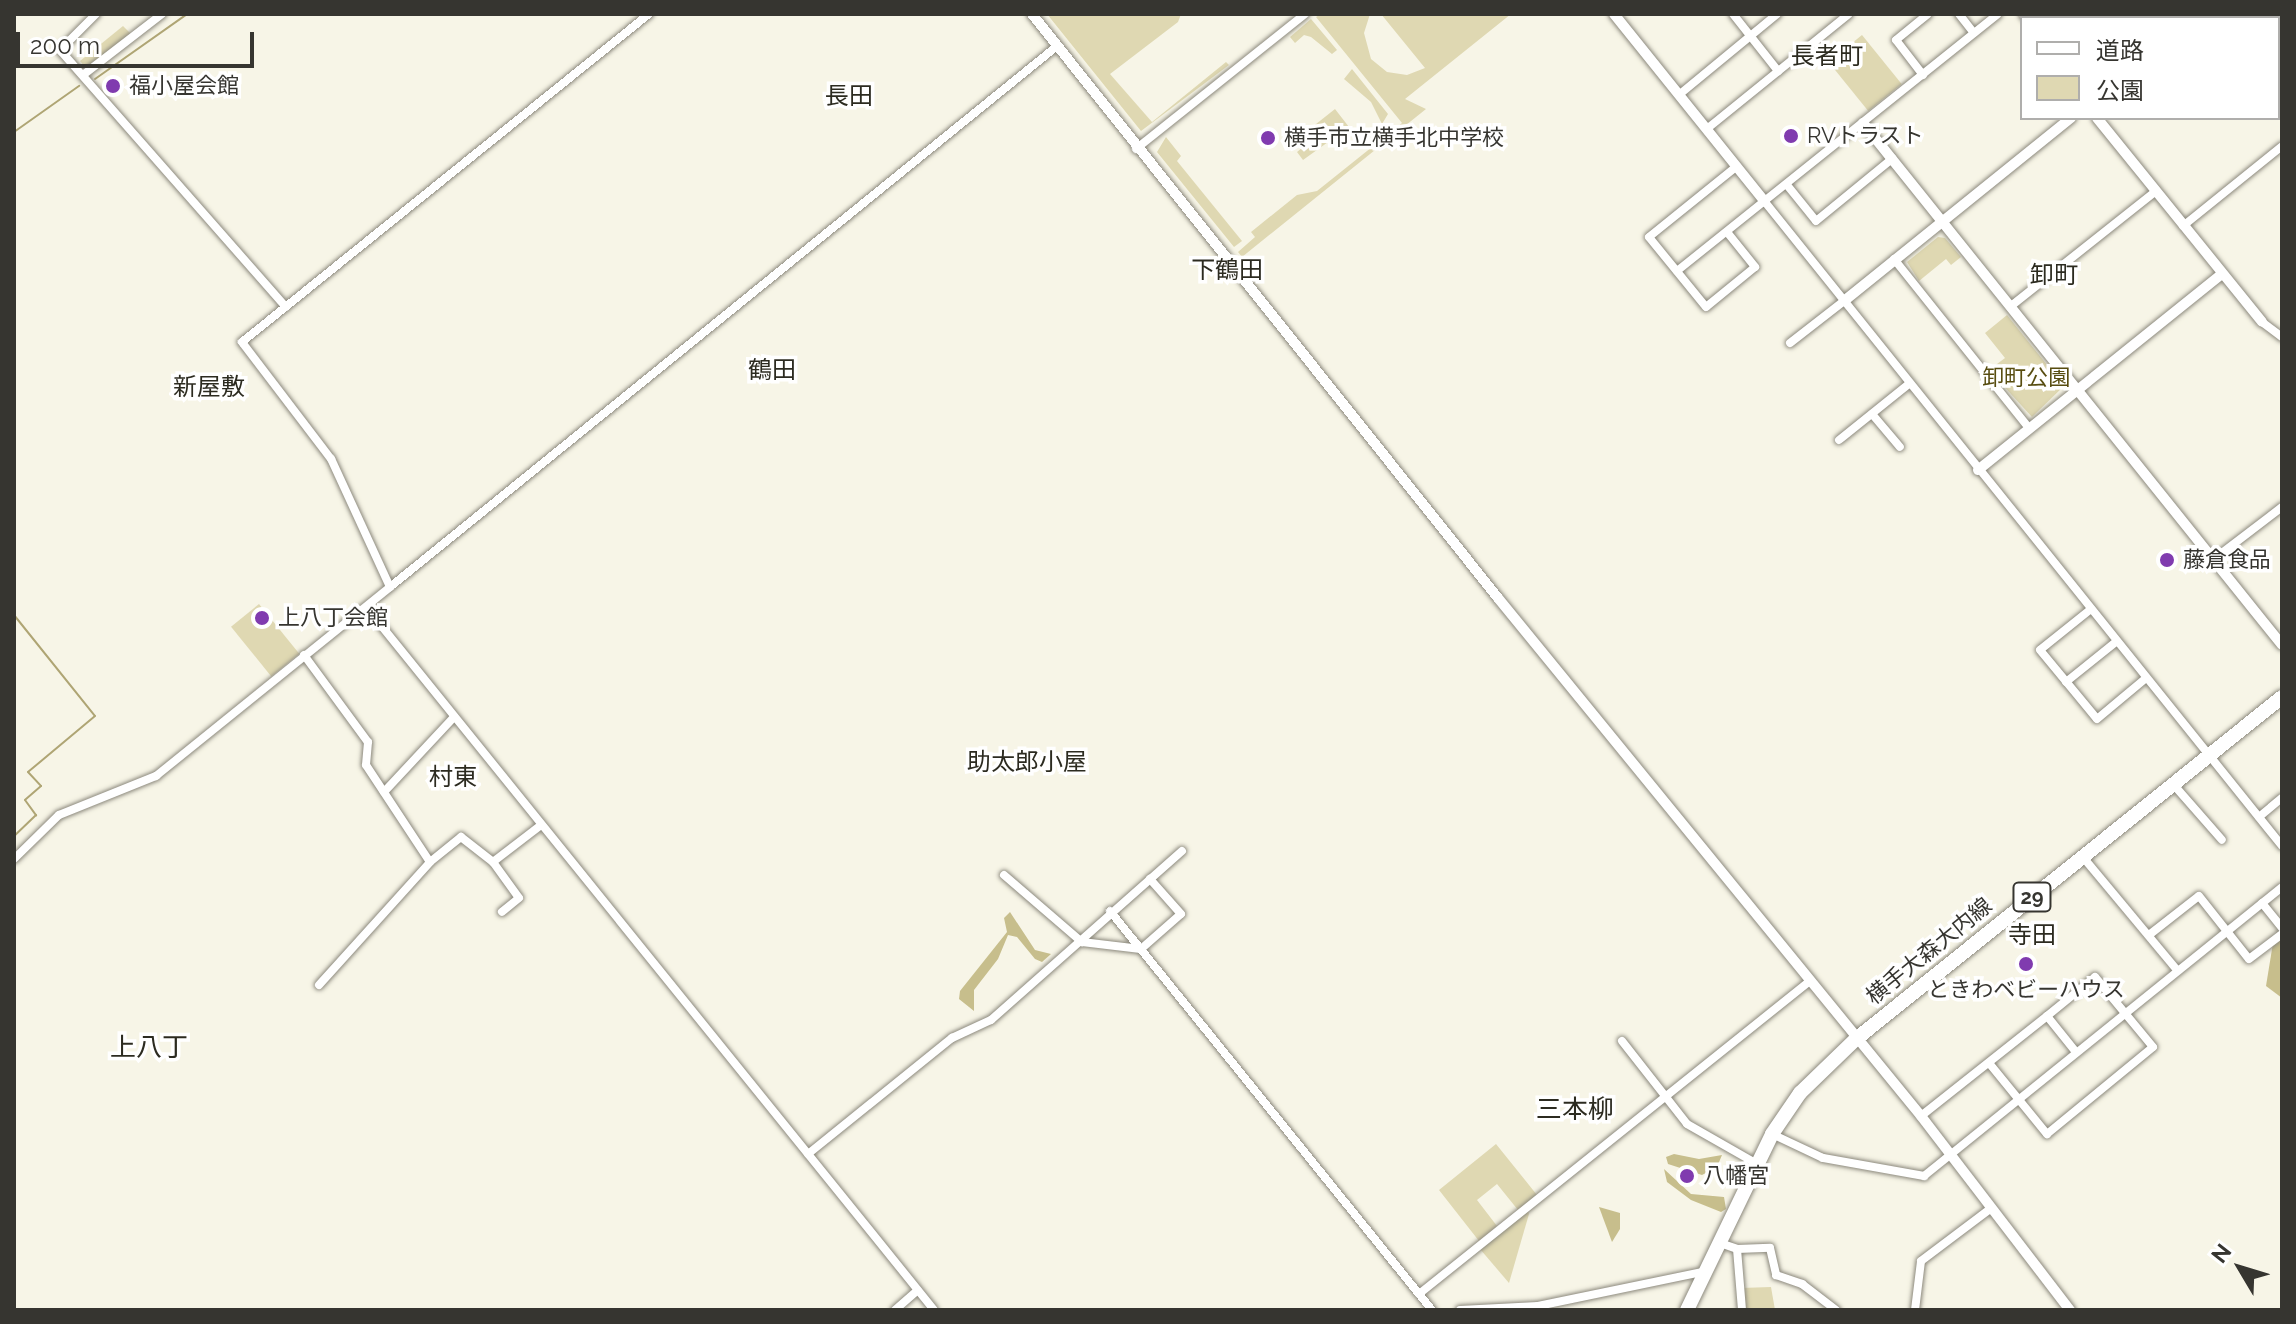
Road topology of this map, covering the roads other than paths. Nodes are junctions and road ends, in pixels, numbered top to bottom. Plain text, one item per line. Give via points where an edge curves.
1 (96, 14) edge
2 (162, 14) edge
3 (649, 14) edge
4 (1032, 14) edge
5 (1305, 14) edge
6 (1733, 14) edge
7 (1777, 14) edge
8 (1849, 14) edge
9 (1928, 14) edge
10 (1959, 14) edge
11 (1998, 14) edge
12 (1617, 15) edge
13 (1974, 33) junction
14 (1750, 35) junction
15 (1056, 47) junction
16 (1778, 71) junction
17 (83, 75) junction
18 (1923, 75) junction
19 (1680, 94) junction
20 (2069, 120) edge
21 (2099, 120) edge
22 (1863, 123) junction
23 (1708, 128) junction
24 (2282, 146) edge
25 (1136, 149) junction
26 (1893, 158) junction
27 (1737, 166) junction
28 (1787, 185) junction
29 (2155, 192) junction
30 (1765, 202) junction
31 (1943, 221) junction
32 (2183, 226) junction
33 (1727, 232) junction
34 (1894, 259) junction
35 (1677, 271) junction
36 (2222, 274) junction
37 (1844, 301) junction
38 (2011, 306) junction
39 (286, 307) junction
40 (2262, 322) joint
41 (2276, 328) edge
42 (2282, 337) edge
43 (1790, 343) dead end
44 (1909, 384) junction
45 (2078, 390) junction
46 (1872, 414) junction
47 (2029, 428) junction
48 (1839, 440) dead end
49 (1900, 447) dead end
50 (1978, 470) junction
51 (2282, 507) edge
52 (2214, 559) junction
53 (390, 587) junction
54 (367, 608) junction
55 (2091, 609) junction
56 (2116, 642) junction
57 (2282, 645) edge
58 (304, 655) junction
59 (2146, 678) junction
60 (2066, 682) junction
61 (2282, 697) edge
62 (454, 717) junction
63 (2208, 754) junction
64 (2173, 783) junction
65 (384, 792) junction
66 (2282, 798) edge
67 (2259, 817) junction
68 (541, 825) junction
69 (2222, 840) dead end
70 (2282, 846) edge
71 (1182, 851) dead end
72 (2082, 856) junction
73 (14, 859) edge
74 (430, 862) junction
75 (493, 862) junction
76 (1004, 875) dead end
77 (1150, 879) junction
78 (2282, 887) edge
79 (2262, 903) junction
80 (1110, 911) junction
81 (502, 912) dead end
82 (2227, 930) junction
83 (2282, 931) edge
84 (2149, 935) junction
85 (1079, 939) junction
86 (1141, 949) junction
87 (2176, 969) junction
88 (1808, 982) junction
89 (319, 985) dead end
90 (2124, 1012) junction
91 (2047, 1016) junction
92 (1856, 1039) junction
93 (1622, 1041) dead end
94 (2075, 1051) junction
95 (1989, 1063) junction
96 (1668, 1095) junction
97 (2017, 1097) junction
98 (1921, 1116) junction
99 (1772, 1134) junction
100 (1949, 1152) junction
101 (808, 1154) junction
102 (1757, 1164) junction
103 (1990, 1209) junction
104 (1720, 1243) junction
105 (1737, 1249) junction
106 (1707, 1271) junction
107 (918, 1290) junction
108 (1419, 1294) junction
109 (1514, 1309) edge
110 (895, 1310) edge
111 (934, 1310) edge
112 (1432, 1310) edge
113 (1460, 1310) edge
114 (1687, 1310) edge
115 (1742, 1310) edge
116 (1836, 1310) edge
117 (1915, 1310) edge
118 (2070, 1310) edge

1 - 17 street via 60,50
2 - 17 street
3 - 39 street
4 - 15 street
5 - 25 street
6 - 14 street
7 - 14 street
8 - 16 street
9 - 18 street via 1896,40
10 - 13 street
11 - 13 street
12 - 19 street
13 - 18 street
14 - 16 street
14 - 19 street
15 - 25 street
15 - 53 street
16 - 23 street
17 - 39 street
18 - 22 street
19 - 23 street
20 - 31 street
21 - 29 street
22 - 26 street
22 - 28 street
23 - 27 street
24 - 32 street
25 - 88 street
26 - 28 street via 1816,221
26 - 31 street
27 - 30 street
27 - 35 street via 1649,237
28 - 30 street
29 - 32 street
29 - 38 street
30 - 33 street
30 - 37 street
31 - 34 street
31 - 38 street
32 - 36 street
33 - 35 street
33 - 35 street via 1755,267 1706,307
34 - 37 street
34 - 47 street
36 - 40 street
36 - 45 street
37 - 43 street
37 - 44 street
38 - 45 street
39 - 53 street via 242,342 331,459
40 - 41 street
41 - 42 street
44 - 46 street
44 - 50 street
45 - 47 street
45 - 52 street
46 - 48 street
46 - 49 street
47 - 50 street
50 - 55 street
51 - 52 street
52 - 57 street
53 - 54 street
54 - 58 street
54 - 62 street
55 - 56 street
55 - 60 street via 2040,650
56 - 59 street
56 - 60 street
58 - 65 street via 368,742 366,765
58 - 73 street via 156,776 59,815
59 - 60 street via 2097,719
59 - 63 street
61 - 63 main road, 横手大森大内線 / 29
62 - 65 street
62 - 68 street
63 - 64 main road, 横手大森大内線 / 29
63 - 67 street
64 - 69 street
64 - 72 main road, 横手大森大内線 / 29
65 - 74 street
66 - 67 street
67 - 70 street
68 - 75 street
68 - 101 street
71 - 77 street
72 - 84 street
72 - 92 main road, 横手大森大内線 / 29
74 - 75 street via 461,837
74 - 89 street
75 - 81 street via 519,898
76 - 85 street
77 - 80 street
77 - 86 street via 1181,914
78 - 79 street
79 - 82 street
79 - 83 street
80 - 85 street
80 - 86 street
82 - 83 street via 2249,959
82 - 84 street via 2199,896
82 - 87 street
84 - 87 street
85 - 86 street
85 - 101 street via 991,1020 952,1038
86 - 108 street
87 - 90 street
88 - 92 street
88 - 96 street
90 - 91 street via 2095,977
90 - 94 street
90 - 97 street via 2153,1047 2047,1134
91 - 94 street
91 - 95 street
92 - 98 street
92 - 99 main road, 横手大森大内線 / 29 via 1800,1093
93 - 96 street
94 - 97 street
95 - 97 street
95 - 98 street
96 - 102 street via 1700,1136
96 - 108 street
97 - 100 street
98 - 100 street
99 - 100 street via 1810,1153 1878,1172 1924,1176
99 - 102 main road, 横手大森大内線 / 29
100 - 103 street
101 - 107 street
102 - 104 main road, 横手大森大内線 / 29
103 - 117 street via 1921,1261
103 - 118 street
104 - 105 street
104 - 106 main road, 横手大森大内線 / 29
105 - 115 street
105 - 116 street via 1770,1248 1776,1275 1802,1284
106 - 109 street
106 - 114 main road, 横手大森大内線 / 29
107 - 110 street
107 - 111 street
108 - 112 street
109 - 113 street

